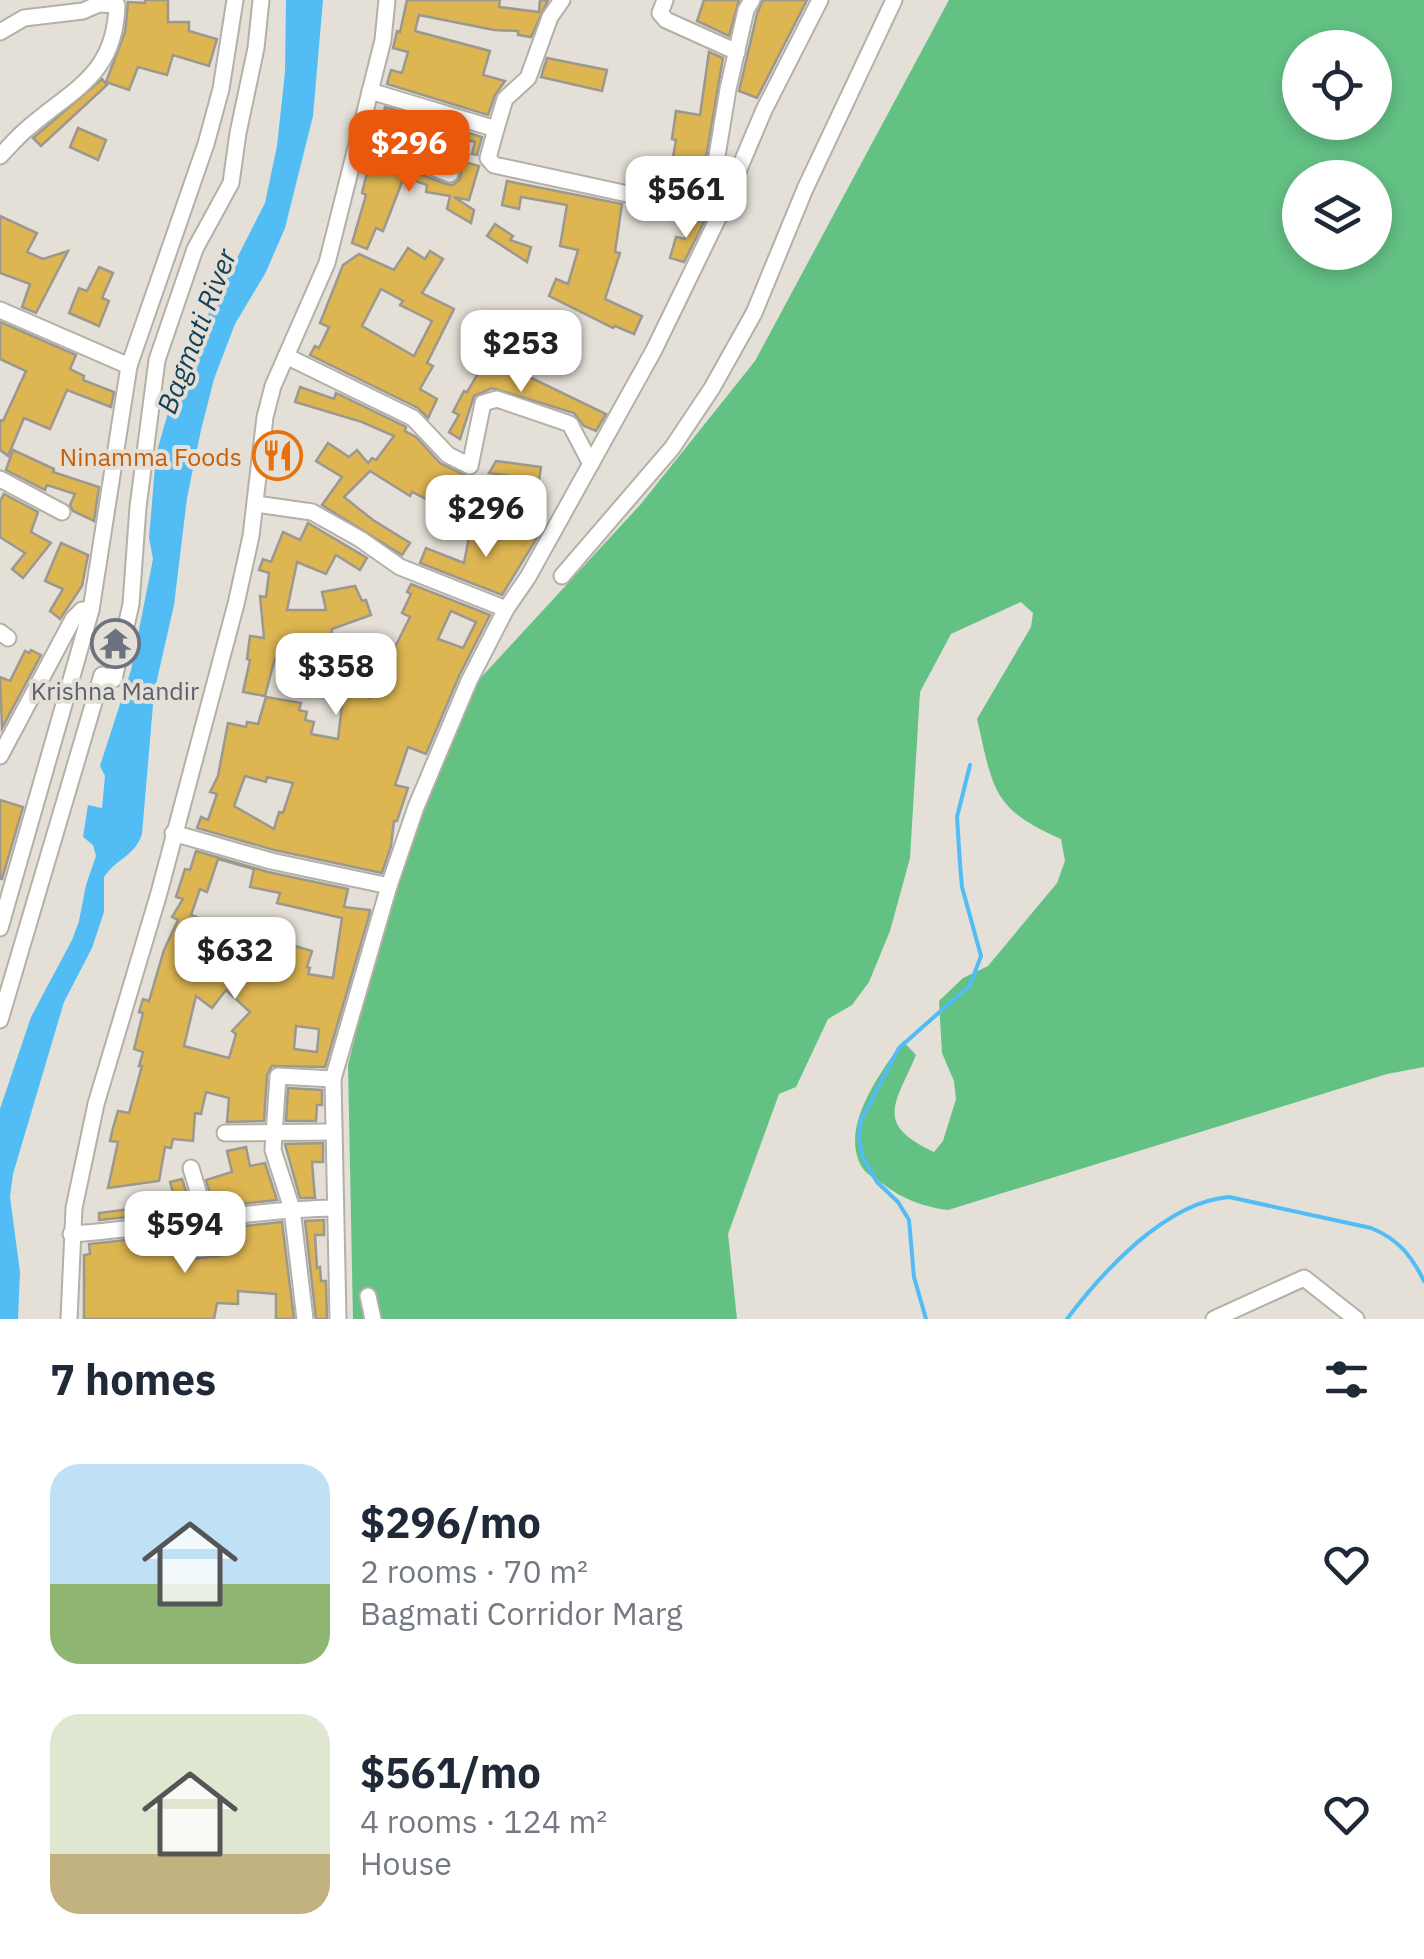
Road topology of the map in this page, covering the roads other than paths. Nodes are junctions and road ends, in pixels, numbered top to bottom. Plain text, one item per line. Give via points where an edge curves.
1 (235, 0) edge
2 (261, 0) edge
3 (388, 0) edge
4 (562, 0) edge
5 (665, 0) edge
6 (752, 0) edge
7 (820, 0) edge
8 (894, 0) edge
9 (99, 2) edge
10 (0, 32) edge
11 (737, 52) junction
12 (370, 92) junction
13 (496, 129) junction
14 (358, 138) junction
15 (0, 156) edge
16 (450, 174) dead end
17 (714, 213) junction
18 (170, 250) junction
19 (191, 259) junction
20 (0, 310) edge
21 (286, 356) junction
22 (129, 370) junction
23 (152, 380) junction
24 (590, 464) junction
25 (0, 479) edge
26 (256, 504) junction
27 (62, 512) dead end
28 (562, 576) dead end
29 (506, 609) junction
30 (91, 610) junction
31 (0, 756) edge
32 (38, 797) junction
33 (62, 804) junction
34 (173, 834) junction
35 (389, 886) junction
36 (0, 931) edge
37 (26, 939) junction
38 (0, 1020) edge
39 (333, 1080) junction
40 (334, 1132) junction
41 (225, 1133) dead end
42 (272, 1133) junction
43 (191, 1168) dead end
44 (334, 1208) junction
45 (292, 1209) junction
46 (206, 1221) junction
47 (71, 1234) junction
48 (368, 1296) dead end
49 (70, 1319) edge
50 (304, 1319) edge
51 (338, 1319) edge
52 (373, 1319) edge
53 (1214, 1319) edge
54 (1356, 1319) edge

1 - 18 street via 221,88
2 - 19 street via 231,183
3 - 12 street
4 - 13 street via 528,78 505,99
5 - 11 street via 660,13 666,20
6 - 11 street
7 - 17 street
8 - 28 street via 754,313 712,388 672,448
9 - 10 street via 83,11 24,18
9 - 15 street via 116,5 106,57 87,83
11 - 17 street
12 - 13 street
12 - 14 street
13 - 17 street via 488,158 494,165
14 - 16 street
14 - 21 street via 327,264
17 - 24 street via 654,350
18 - 19 street
18 - 22 street
19 - 23 street
20 - 22 street
21 - 24 street via 412,418 448,455 470,466 483,403 497,399 570,424
21 - 26 street via 266,416
22 - 23 street
22 - 30 street
23 - 33 street via 126,629 114,680 102,675
24 - 29 street
25 - 27 street
26 - 29 street via 312,512 400,568
26 - 34 street via 232,622
29 - 35 street via 443,738
30 - 31 street via 73,620
30 - 32 street
32 - 33 street
32 - 36 street
33 - 37 street
34 - 35 street
34 - 47 street via 96,1104
35 - 39 street
36 - 37 street
37 - 38 street
39 - 40 street
39 - 42 street via 278,1076
40 - 42 street
40 - 44 street
41 - 42 street
42 - 45 street
43 - 46 street
44 - 45 street
44 - 51 street
45 - 46 street
45 - 50 street
46 - 47 street
47 - 49 street
48 - 52 street
53 - 54 street via 1304,1278

